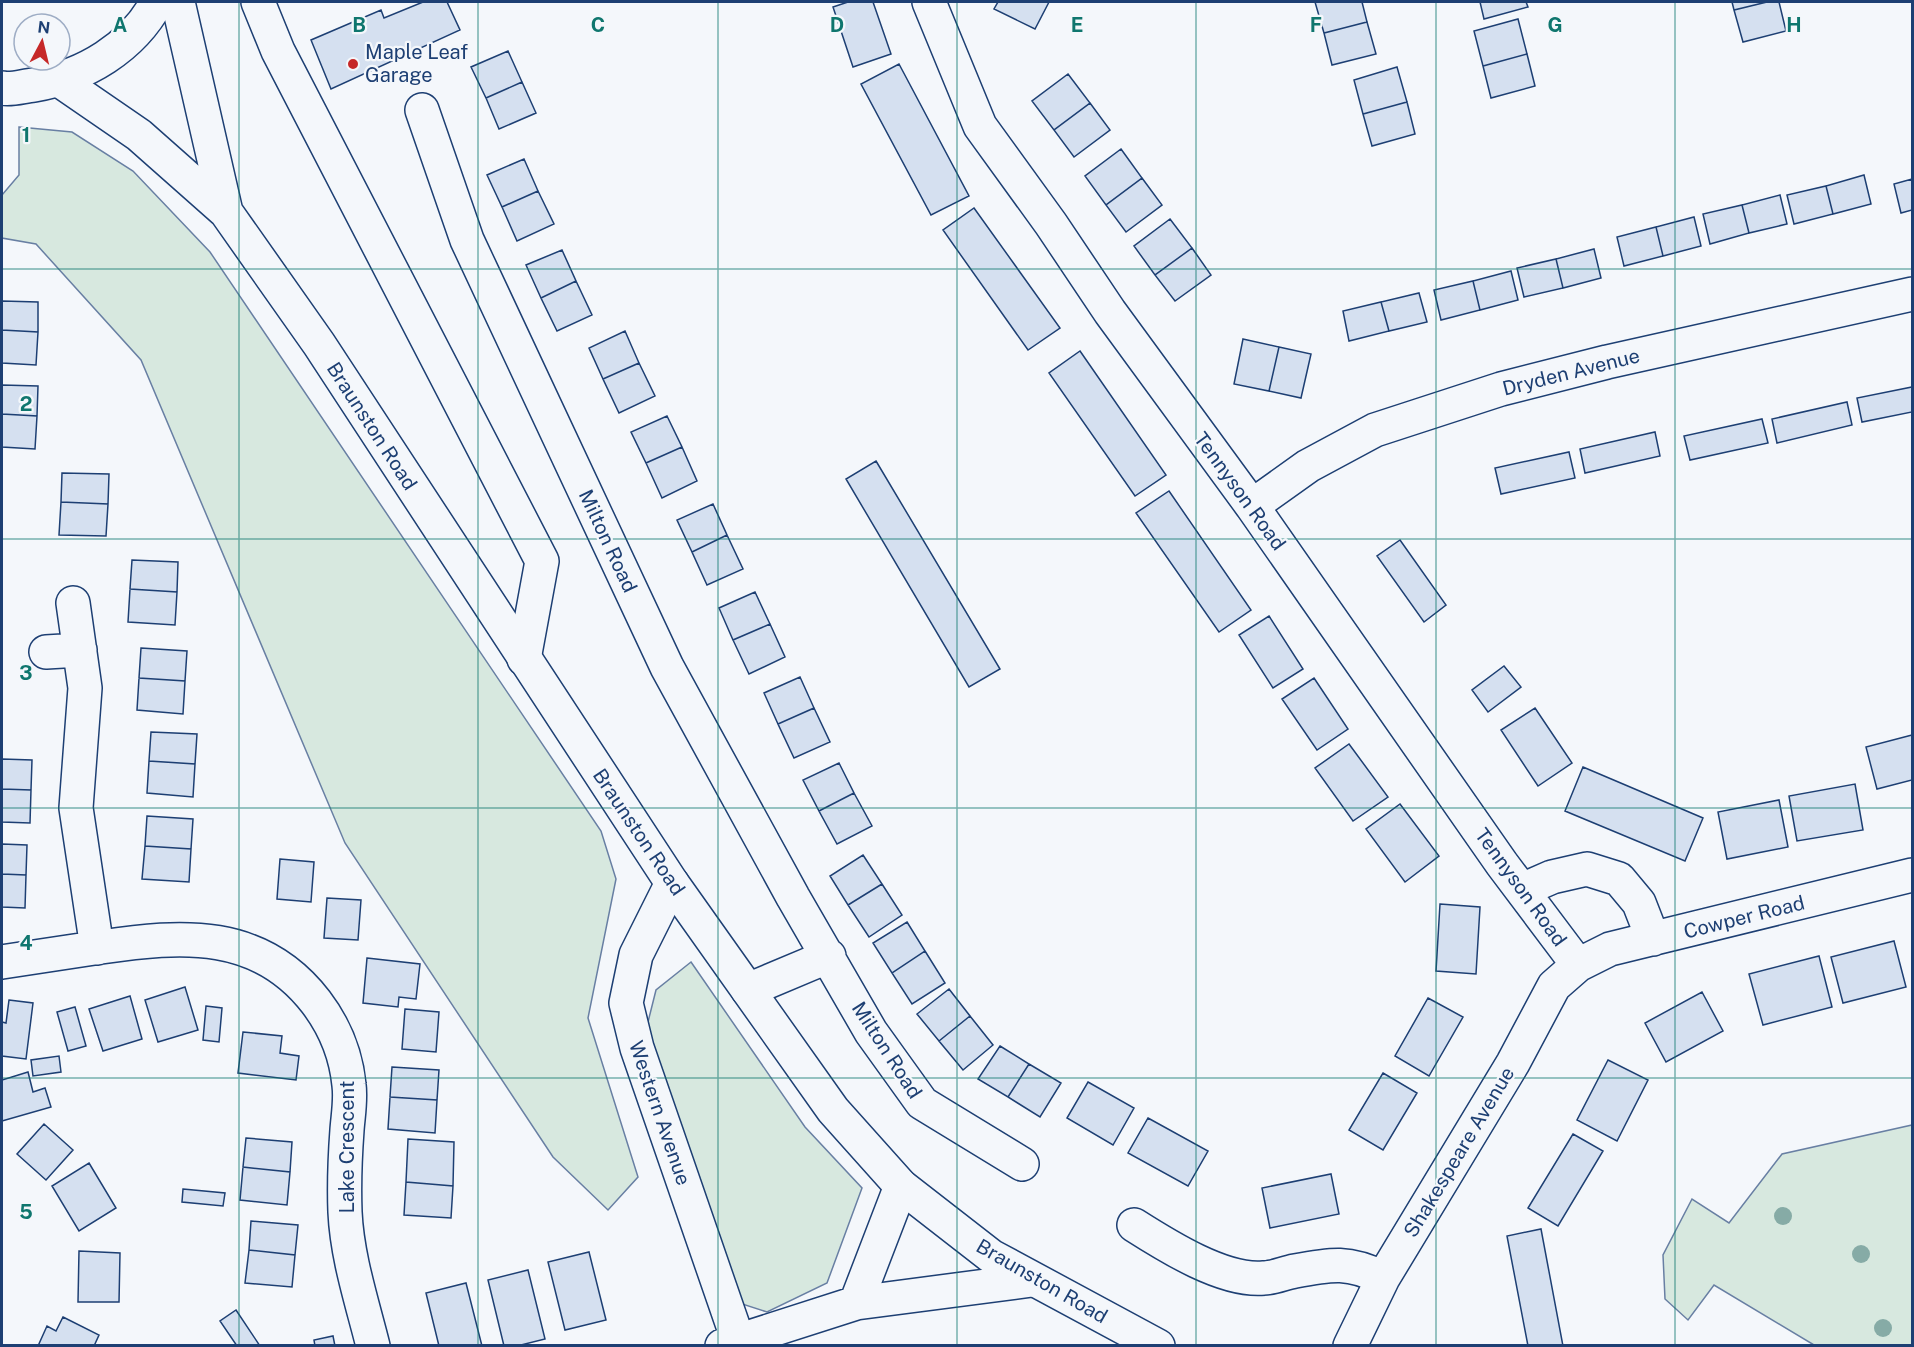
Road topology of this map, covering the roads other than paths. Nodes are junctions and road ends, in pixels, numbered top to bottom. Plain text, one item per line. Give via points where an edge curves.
1 (157, 2) edge
2 (178, 2) edge
3 (258, 2) edge
4 (929, 2) edge
5 (59, 80) junction
6 (2, 88) edge
7 (422, 110) dead end
8 (226, 212) junction
9 (1912, 294) edge
10 (1251, 506) junction
11 (73, 603) dead end
12 (80, 650) junction
13 (46, 652) dead end
14 (524, 659) junction
15 (1912, 875) edge
16 (672, 883) junction
17 (1522, 890) junction
18 (1653, 939) junction
19 (97, 948) junction
20 (829, 956) junction
21 (2, 962) edge
22 (1578, 965) junction
23 (748, 990) junction
24 (1022, 1164) dead end
25 (901, 1186) junction
26 (1134, 1225) dead end
27 (1383, 1278) junction
28 (1032, 1280) junction
29 (856, 1303) junction
30 (1357, 1343) edge
31 (733, 1344) edge
32 (373, 1346) edge
33 (1158, 1346) edge

1 - 5 main road via 118,49 89,68
2 - 8 main road, Braunston Road
3 - 14 main road via 278,51 542,561
4 - 10 main road, Tennyson Road via 980,126
5 - 6 main road
5 - 8 main road, Braunston Road via 139,135
7 - 20 main road, Milton Road via 466,240 667,667
8 - 14 main road, Braunston Road via 319,344
9 - 10 main road, Dryden Avenue via 1501,389 1376,430 1308,466
10 - 17 main road, Tennyson Road
11 - 12 main road
12 - 13 main road
12 - 19 main road via 85,688 76,808
14 - 16 main road, Braunston Road
15 - 18 main road, Cowper Road
16 - 23 main road, Braunston Road
16 - 31 main road, Western Avenue via 636,955 626,1003
17 - 18 main road via 1552,877 1587,869 1620,879 1639,903
17 - 22 main road, Tennyson Road
18 - 22 main road, Cowper Road via 1610,949
19 - 21 main road, Lake Crescent
19 - 32 main road, Lake Crescent via 196,938 244,948 277,965 305,988 330,1020 343,1050 350,1086 345,1214
20 - 23 main road
20 - 24 main road, Milton Road via 871,1032 921,1103
22 - 27 main road, Shakespeare Avenue via 1554,986 1507,1073
23 - 25 main road, Braunston Road via 834,1110
25 - 28 main road, Braunston Road via 991,1256
25 - 29 main road
26 - 27 main road via 1177,1253 1242,1277 1264,1278 1347,1263
27 - 30 main road, Shakespeare Avenue
28 - 29 main road
28 - 33 main road, Braunston Road
29 - 31 main road

